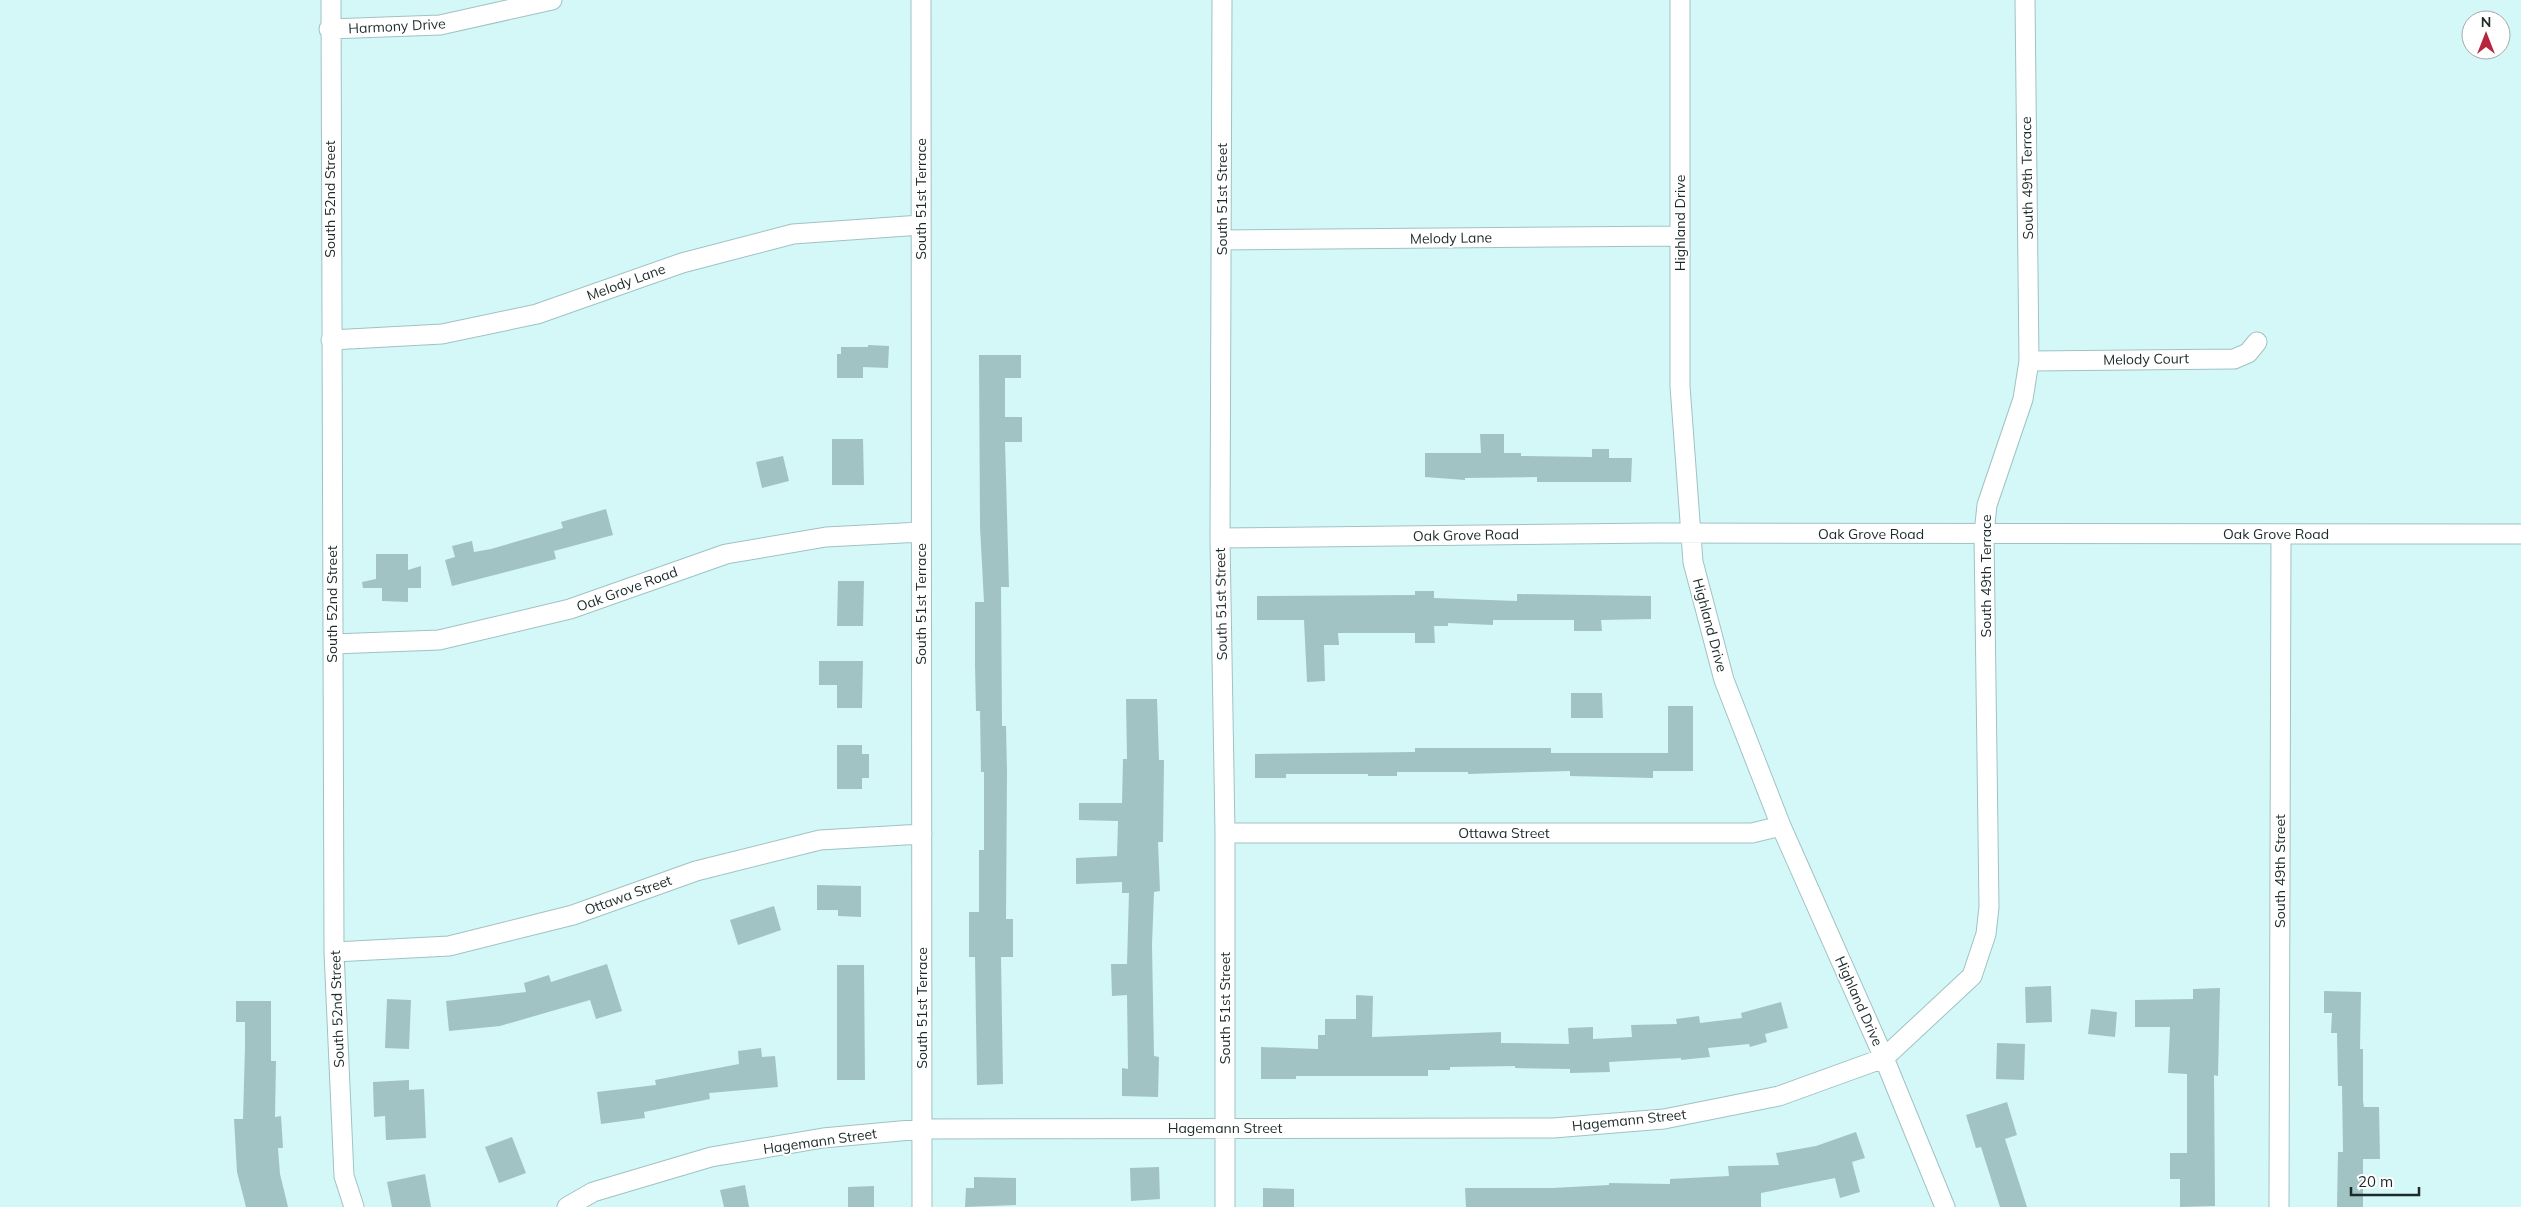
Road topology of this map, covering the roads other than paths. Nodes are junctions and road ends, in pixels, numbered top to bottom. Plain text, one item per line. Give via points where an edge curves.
1 (331, 0) edge
2 (552, 0) edge
3 (921, 0) edge
4 (1222, 0) edge
5 (1680, 0) edge
6 (2025, 0) edge
7 (329, 29) junction
8 (921, 225) junction
9 (1680, 236) junction
10 (1222, 240) junction
11 (331, 340) junction
12 (2257, 342) dead end
13 (2029, 361) junction
14 (921, 532) junction
15 (1690, 534) junction
16 (1984, 534) junction
17 (2281, 534) junction
18 (2521, 534) edge
19 (1220, 538) junction
20 (333, 644) junction
21 (1781, 826) junction
22 (1225, 833) junction
23 (922, 834) junction
24 (334, 952) junction
25 (1884, 1058) junction
26 (1224, 1128) junction
27 (922, 1129) junction
28 (354, 1207) edge
29 (567, 1207) edge
30 (922, 1207) edge
31 (1225, 1207) edge
32 (1945, 1207) edge
33 (2279, 1207) edge

1 - 7 street, South 52nd Street
2 - 7 street, Harmony Drive via 440,25
3 - 8 street, South 51st Terrace
4 - 10 street, South 51st Street
5 - 9 street, Highland Drive
6 - 13 street, South 49th Terrace
7 - 11 street, South 52nd Street
8 - 11 street, Melody Lane via 793,234 682,262 538,314 442,334
8 - 14 street, South 51st Terrace
9 - 10 street, Melody Lane
9 - 15 street, Highland Drive via 1680,386
10 - 19 street, South 51st Street
11 - 20 street, South 52nd Street
12 - 13 street, Melody Court via 2248,353 2234,358
13 - 16 street, South 49th Terrace via 2024,399 1987,505
14 - 20 street, Oak Grove Road via 826,537 726,554 570,609 439,640
14 - 23 street, South 51st Terrace
15 - 16 street, Oak Grove Road
15 - 19 street, Oak Grove Road
15 - 21 street, Highland Drive via 1693,562 1724,680
16 - 17 street, Oak Grove Road
16 - 25 street, South 49th Terrace via 1989,907 1986,934 1972,976
17 - 18 street, Oak Grove Road
17 - 33 street, South 49th Street
19 - 22 street, South 51st Street
20 - 24 street, South 52nd Street
21 - 22 street, Ottawa Street via 1752,833
21 - 25 street, Highland Drive
22 - 26 street, South 51st Street
23 - 24 street, Ottawa Street via 820,840 696,870 573,915 449,946
23 - 27 street, South 51st Terrace
24 - 28 street, South 52nd Street via 344,1176
25 - 26 street, Hagemann Street via 1780,1096 1664,1119 1554,1128
25 - 32 street, Highland Drive
26 - 27 street, Hagemann Street
26 - 31 street, South 51st Street
27 - 29 street, Hagemann Street via 823,1138 711,1157 594,1192
27 - 30 street, South 51st Terrace

